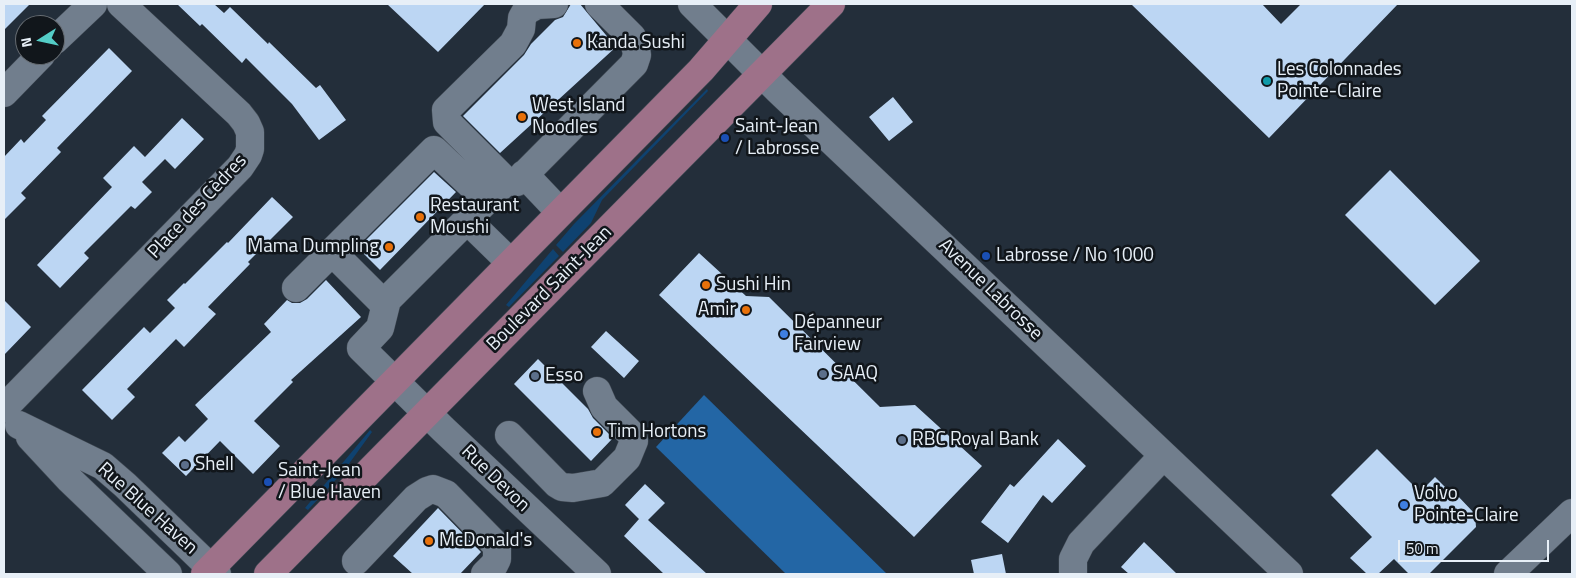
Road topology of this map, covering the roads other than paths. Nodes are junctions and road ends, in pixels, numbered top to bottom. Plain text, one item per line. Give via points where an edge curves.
1 (93, 4) edge
2 (121, 4) edge
3 (554, 4) edge
4 (599, 4) edge
5 (692, 4) edge
6 (758, 4) edge
7 (831, 4) edge
8 (65, 31) edge
9 (727, 40) junction
10 (31, 65) edge
11 (762, 74) junction
12 (4, 93) edge
13 (515, 178) junction
14 (487, 200) junction
15 (560, 212) junction
16 (467, 220) junction
17 (332, 252) junction
18 (511, 262) junction
19 (296, 288) dead end
20 (384, 304) junction
21 (395, 382) junction
22 (597, 391) dead end
23 (427, 414) junction
24 (9, 415) edge
25 (509, 435) dead end
26 (1163, 456) junction
27 (1572, 514) edge
28 (356, 560) dead end
29 (211, 572) edge
30 (168, 574) edge
31 (268, 574) edge
32 (485, 574) edge
33 (597, 574) edge
34 (1073, 574) edge
35 (1289, 574) edge
36 (1508, 574) edge

1 - 8 street
2 - 24 street, Place des Cèdres via 239,114 250,132 250,149 240,167
3 - 13 street via 537,5 526,11 513,44 446,110 447,122
4 - 13 street via 632,37 635,61
5 - 9 street, Avenue Labrosse
6 - 9 main road
7 - 11 main road, Boulevard Saint-Jean
9 - 11 street, Avenue Labrosse
9 - 15 main road
10 - 12 street
11 - 23 main road, Boulevard Saint-Jean
11 - 26 street, Avenue Labrosse
13 - 14 street
13 - 15 street
14 - 16 street
14 - 17 street via 434,150
15 - 18 main road
16 - 18 street
16 - 20 street
17 - 19 street
17 - 20 street
18 - 21 main road
20 - 21 street, Rue Devon via 380,328 361,348
21 - 23 street, Rue Devon
21 - 29 main road
22 - 25 street via 604,407 633,436 634,441 627,458 606,480 567,489 557,484
23 - 31 main road, Boulevard Saint-Jean
23 - 33 street, Rue Devon
24 - 29 street, Rue Blue Haven via 103,466
24 - 30 street, Rue Blue Haven via 70,480
26 - 34 street via 1081,543 1073,559
26 - 35 street, Avenue Labrosse
27 - 36 street
28 - 32 street via 416,498 434,489 446,494 497,546 497,559

